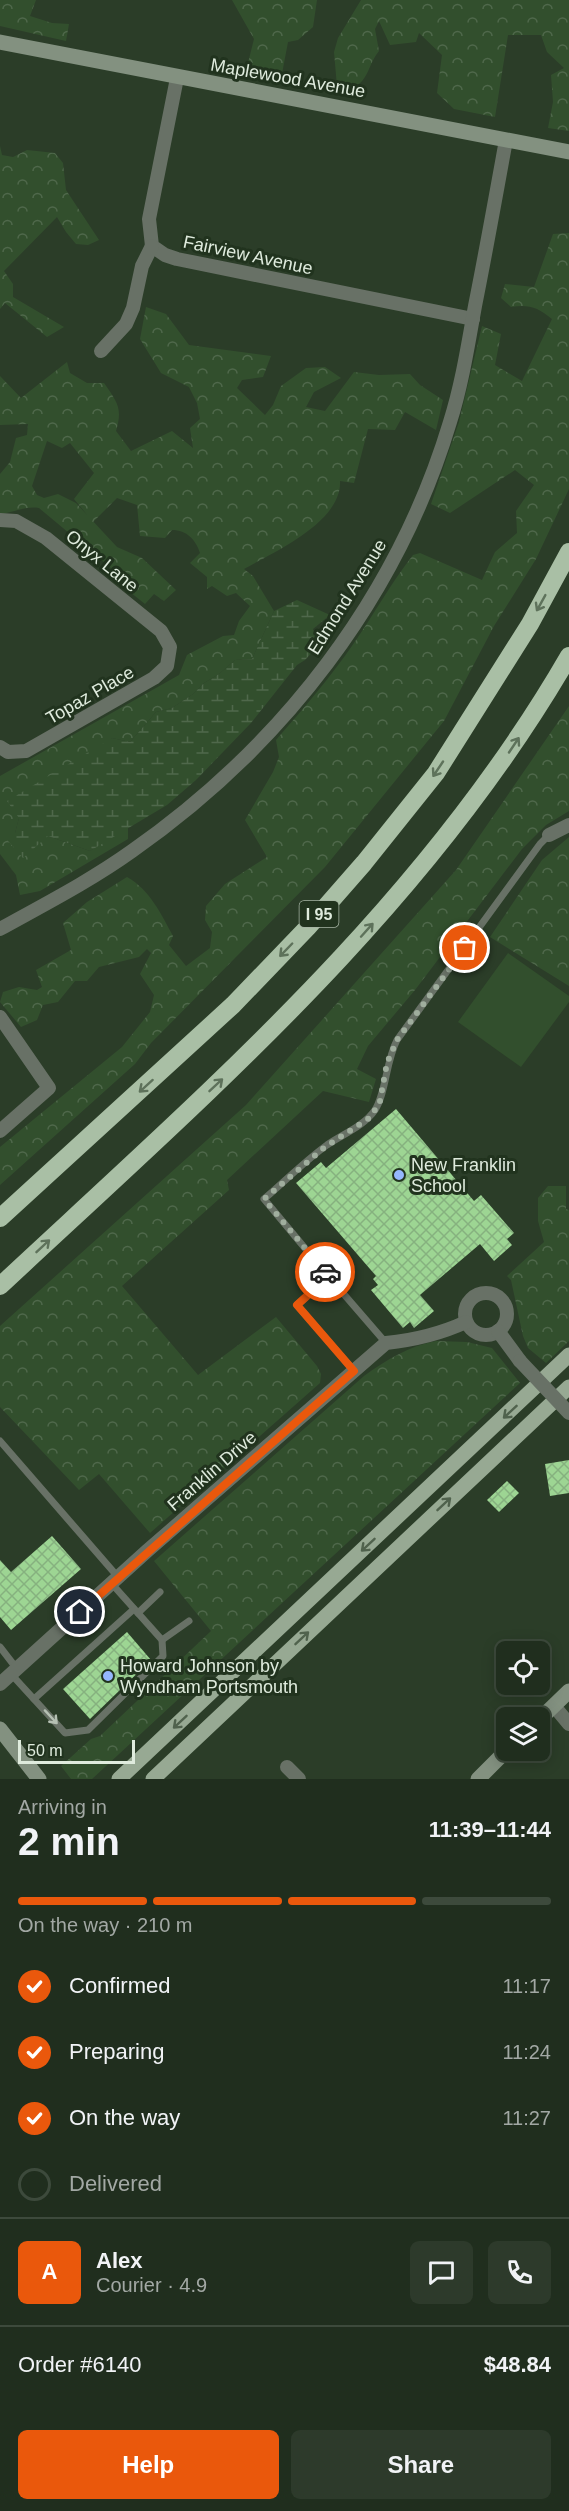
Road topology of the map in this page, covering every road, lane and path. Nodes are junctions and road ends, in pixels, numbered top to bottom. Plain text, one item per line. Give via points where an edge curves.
1 (0, 42) edge
2 (177, 78) junction
3 (506, 140) junction
4 (569, 152) edge
5 (152, 246) junction
6 (473, 319) junction
7 (101, 351) dead end
8 (0, 520) edge
9 (569, 552) edge
10 (170, 647) joint
11 (569, 656) edge
12 (4, 750) edge
13 (569, 825) edge
14 (549, 836) joint
15 (0, 929) edge
16 (0, 1017) edge
17 (0, 1131) edge
18 (0, 1218) edge
19 (329, 1276) junction
20 (0, 1286) edge
21 (466, 1322) junction
22 (498, 1331) junction
23 (386, 1343) junction
24 (569, 1355) edge
25 (354, 1371) junction
26 (569, 1387) edge
27 (569, 1413) edge
28 (0, 1441) edge
29 (115, 1580) junction
30 (160, 1592) dead end
31 (136, 1611) junction
32 (189, 1621) dead end
33 (162, 1640) junction
34 (0, 1647) edge
35 (14, 1671) junction
36 (0, 1684) edge
37 (569, 1691) edge
38 (34, 1699) junction
39 (554, 1706) junction
40 (550, 1710) edge
41 (569, 1724) edge
42 (0, 1729) edge
43 (496, 1761) edge
44 (287, 1767) dead end
45 (39, 1779) edge
46 (119, 1779) edge
47 (153, 1779) edge
48 (299, 1779) edge
49 (478, 1779) edge

1 - 2 street, Maplewood Avenue
2 - 3 street, Maplewood Avenue
2 - 5 street via 149,219
3 - 4 street, Maplewood Avenue
3 - 6 street, Edmond Avenue
5 - 6 street, Fairview Avenue via 177,259
5 - 7 street via 142,266 126,324
6 - 15 street, Edmond Avenue via 451,421 418,507 395,558 329,663 249,755 176,819 86,882
8 - 10 street, Onyx Lane via 16,521 46,538 161,631
9 -> 18 highway, I 95 via 530,624 436,774 364,863 233,1005
10 - 12 street, Topaz Place via 167,666 154,678 26,751
20 -> 11 highway, I 95 via 248,1056 321,981 440,845 504,760
13 - 14 street
14 - 19 lane via 397,1040 387,1063 380,1101 368,1119 325,1147 264,1199
16 - 17 street via 49,1088
19 - 23 lane
19 - 25 lane via 297,1305
21 - 22 street via 477,1333 489,1335
21 - 22 street via 469,1302 489,1294 500,1299 506,1311 505,1322
21 - 23 street via 443,1333
22 - 27 street, bridge via 520,1361
23 - 25 street, Franklin Drive
24 -> 46 main road
25 - 29 street, Franklin Drive
47 -> 26 main road
28 - 29 lane
29 - 31 lane
29 - 35 street, Franklin Drive
30 - 31 lane
31 - 33 lane
31 - 38 lane
32 - 33 lane
38 -> 33 lane via 65,1733 88,1730 163,1656
34 - 35 lane
35 - 36 street, Franklin Drive
35 - 38 lane
37 - 39 street
39 - 40 street
39 - 41 street
42 - 45 street
43 - 49 street
44 - 48 street

